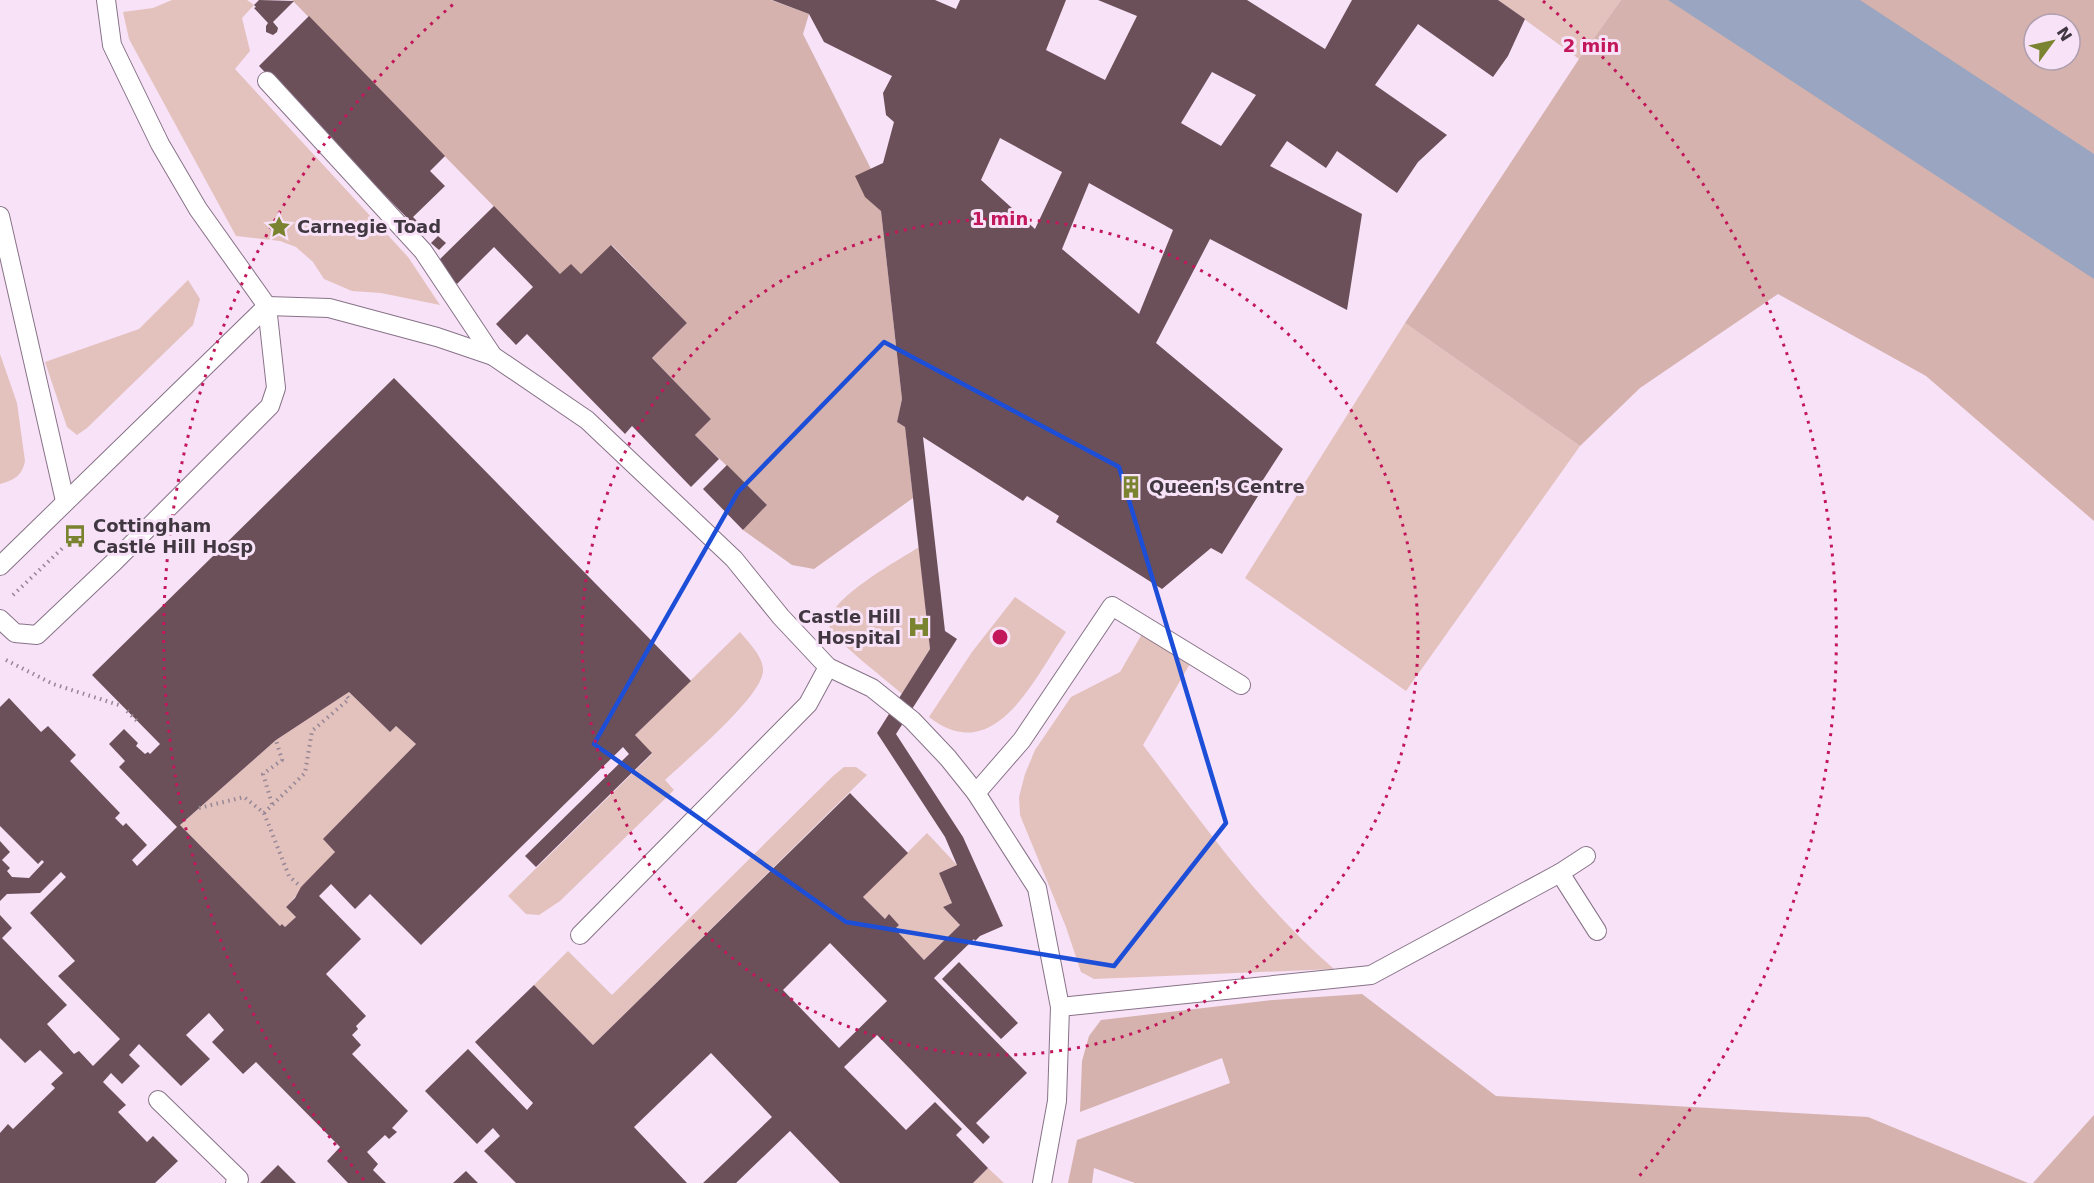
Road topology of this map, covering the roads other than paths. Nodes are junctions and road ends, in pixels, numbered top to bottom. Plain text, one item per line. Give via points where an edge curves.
1 (106, 0) edge
2 (267, 81) dead end
3 (0, 216) edge
4 (267, 306) junction
5 (493, 356) junction
6 (65, 501) junction
7 (0, 566) edge
8 (3, 622) edge
9 (828, 667) junction
10 (1241, 685) dead end
11 (976, 793) junction
12 (1586, 856) dead end
13 (1560, 873) junction
14 (1597, 931) dead end
15 (580, 935) dead end
16 (1060, 1007) junction
17 (158, 1100) dead end
18 (235, 1183) edge
19 (1042, 1183) edge

1 - 4 lane via 112,45 160,144 198,209
2 - 5 lane via 423,251
3 - 6 lane
4 - 5 lane via 329,308
4 - 6 lane
4 - 8 lane via 276,388 270,406 37,635 15,633
5 - 9 lane via 587,420 734,559
6 - 7 lane
9 - 11 lane via 872,688 912,720
9 - 15 lane via 808,704
10 - 11 lane via 1112,606 1022,740
11 - 16 lane via 1037,888
12 - 13 lane
13 - 14 lane
13 - 16 lane via 1371,975
16 - 19 lane via 1057,1101
17 - 18 lane via 239,1179

